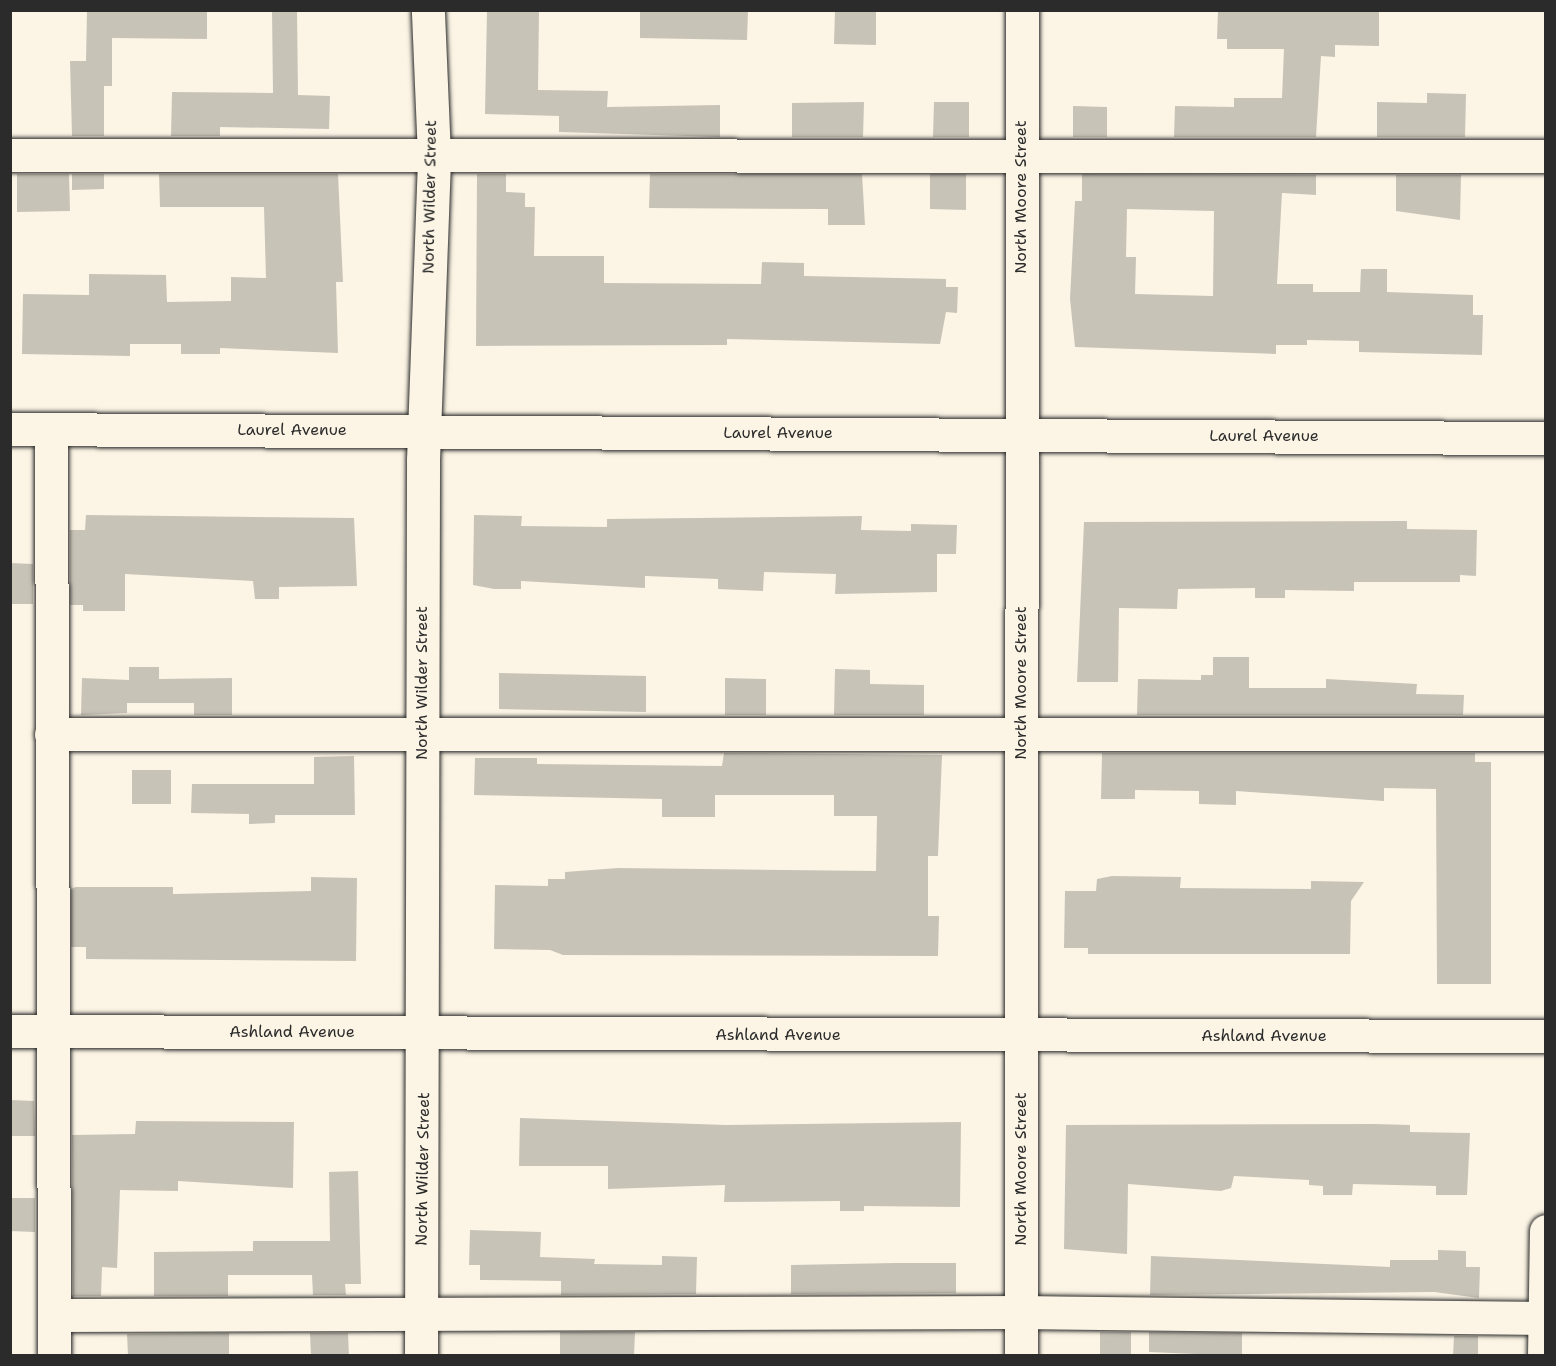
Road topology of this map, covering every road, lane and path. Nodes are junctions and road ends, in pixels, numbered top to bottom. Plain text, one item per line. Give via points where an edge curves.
1 (428, 10) edge
2 (1022, 10) edge
3 (10, 155) edge
4 (434, 156) junction
5 (1022, 156) junction
6 (1545, 156) edge
7 (10, 429) edge
8 (51, 429) junction
9 (424, 431) junction
10 (1021, 434) junction
11 (1545, 438) edge
12 (1545, 726) edge
13 (1021, 732) junction
14 (51, 734) junction
15 (422, 734) junction
16 (1545, 734) edge
17 (1545, 746) edge
18 (10, 1031) edge
19 (50, 1031) junction
20 (424, 1033) junction
21 (1545, 1036) edge
22 (1021, 1037) junction
23 (1545, 1231) edge
24 (1021, 1312) junction
25 (422, 1314) junction
26 (54, 1315) junction
27 (1545, 1318) edge
28 (54, 1356) edge
29 (421, 1356) edge
30 (1021, 1356) edge
31 (1544, 1356) edge

1 - 4 street, North Wilder Street
2 - 5 street, North Moore Street
3 - 4 street
4 - 5 street
4 - 9 street, North Wilder Street
5 - 6 street
5 - 10 street, North Moore Street
7 - 8 street, Laurel Avenue
8 - 9 street, Laurel Avenue
8 - 14 street
9 - 10 street, Laurel Avenue
9 - 15 street, North Wilder Street
10 - 11 street, Laurel Avenue
10 - 13 street, North Moore Street
12 - 16 street
13 - 15 street
13 - 16 street
13 - 22 street, North Moore Street
14 - 15 street
14 - 19 street
15 - 20 street, North Wilder Street
16 - 17 street
18 - 19 street, Ashland Avenue
19 - 20 street, Ashland Avenue
19 - 26 street
20 - 22 street, Ashland Avenue
20 - 25 street, North Wilder Street
21 - 22 street, Ashland Avenue
22 - 24 street, North Moore Street
23 - 27 street
24 - 25 street
24 - 27 street
24 - 30 street, North Moore Street
25 - 26 street
25 - 29 street, North Wilder Street
26 - 28 street
27 - 31 street

